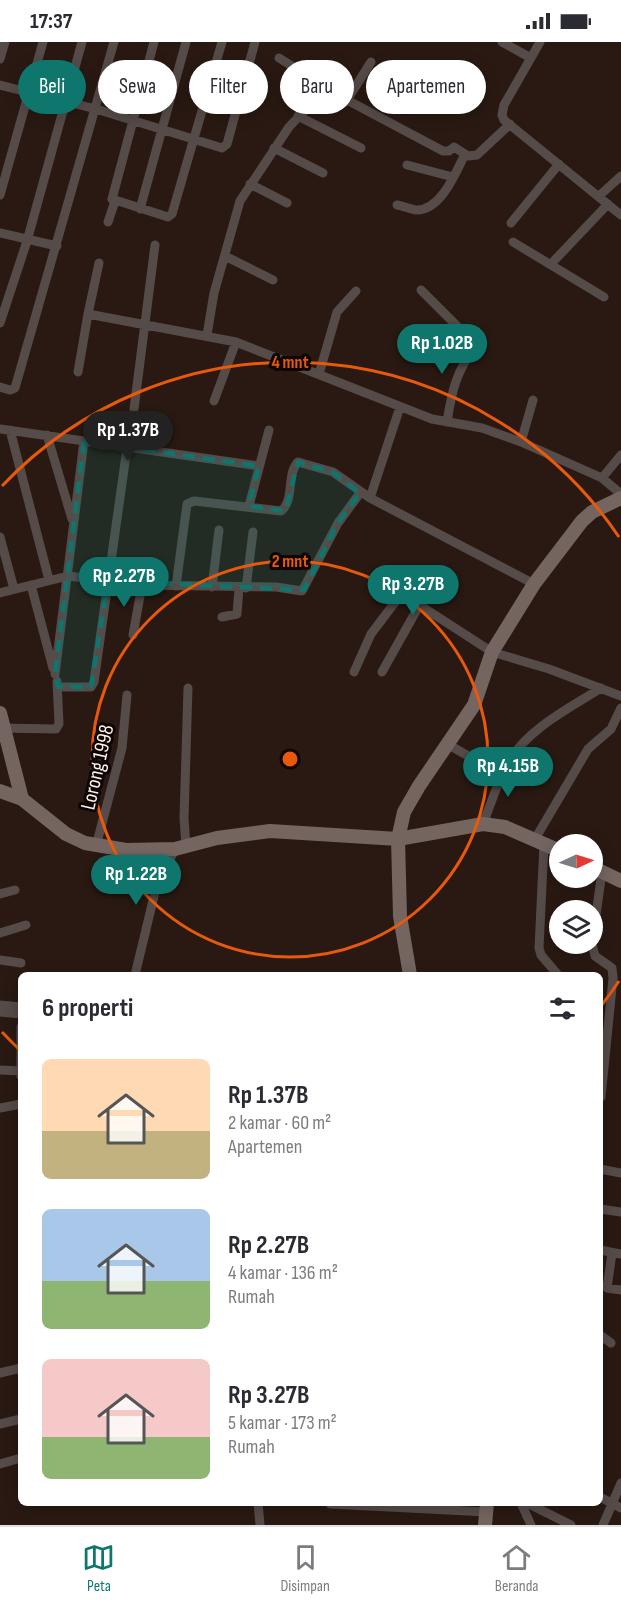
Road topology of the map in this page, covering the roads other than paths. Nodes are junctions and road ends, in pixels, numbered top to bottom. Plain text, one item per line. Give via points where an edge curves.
1 (5, 42) edge
2 (43, 42) edge
3 (82, 42) edge
4 (114, 42) edge
5 (154, 42) edge
6 (186, 42) edge
7 (222, 42) edge
8 (255, 42) edge
9 (502, 42) edge
10 (540, 42) edge
11 (279, 58) dead end
12 (531, 58) junction
13 (0, 59) edge
14 (38, 60) edge
15 (78, 60) edge
16 (282, 60) edge
17 (366, 70) edge
18 (0, 85) edge
19 (354, 89) edge
20 (18, 90) edge
21 (354, 104) edge
22 (86, 107) edge
23 (96, 109) junction
24 (23, 114) edge
25 (64, 114) edge
26 (298, 116) joint
27 (133, 120) junction
28 (510, 124) junction
29 (163, 130) junction
30 (195, 139) junction
31 (274, 148) junction
32 (361, 148) dead end
33 (465, 154) junction
34 (559, 164) junction
35 (407, 165) dead end
36 (322, 172) dead end
37 (621, 176) edge
38 (453, 177) junction
39 (250, 184) junction
40 (0, 195) edge
41 (599, 196) junction
42 (115, 201) junction
43 (287, 202) dead end
44 (608, 204) junction
45 (397, 205) dead end
46 (140, 208) junction
47 (621, 215) edge
48 (108, 222) dead end
49 (511, 223) dead end
50 (0, 233) edge
51 (27, 241) junction
52 (513, 242) dead end
53 (155, 245) dead end
54 (57, 246) junction
55 (225, 256) junction
56 (99, 263) dead end
57 (551, 264) junction
58 (273, 279) dead end
59 (421, 290) dead end
60 (356, 291) dead end
61 (604, 297) dead end
62 (88, 314) junction
63 (0, 323) edge
64 (144, 325) junction
65 (207, 335) junction
66 (236, 342) junction
67 (78, 372) dead end
68 (319, 374) junction
69 (0, 387) edge
70 (533, 400) dead end
71 (214, 401) dead end
72 (400, 407) junction
73 (134, 409) dead end
74 (447, 422) junction
75 (5, 429) edge
76 (269, 430) dead end
77 (47, 435) junction
78 (84, 441) junction
79 (520, 442) junction
80 (127, 448) junction
81 (621, 455) edge
82 (259, 466) junction
83 (602, 478) junction
84 (360, 493) junction
85 (370, 498) junction
86 (620, 500) edge
87 (249, 506) junction
88 (74, 525) junction
89 (219, 530) dead end
90 (253, 532) dead end
91 (0, 537) edge
92 (68, 576) junction
93 (50, 580) junction
94 (108, 581) junction
95 (534, 584) junction
96 (31, 585) junction
97 (142, 585) junction
98 (176, 586) junction
99 (212, 587) junction
100 (243, 588) junction
101 (14, 589) junction
102 (0, 593) edge
103 (420, 604) junction
104 (222, 617) dead end
105 (133, 635) dead end
106 (492, 652) junction
107 (354, 672) dead end
108 (382, 672) dead end
109 (55, 674) junction
110 (58, 687) junction
111 (188, 688) dead end
112 (600, 688) junction
113 (127, 695) dead end
114 (621, 696) edge
115 (621, 708) edge
116 (0, 713) edge
117 (2, 728) edge
118 (449, 745) junction
119 (477, 761) dead end
120 (0, 791) edge
121 (22, 799) junction
122 (483, 824) junction
123 (398, 839) junction
124 (540, 841) junction
125 (96, 846) junction
126 (549, 846) edge
127 (181, 848) junction
128 (603, 872) edge
129 (621, 881) edge
130 (15, 890) dead end
131 (0, 894) edge
132 (26, 925) dead end
133 (0, 933) edge
134 (595, 954) edge
135 (0, 960) edge
136 (21, 963) dead end
137 (136, 972) edge
138 (409, 972) edge
139 (555, 972) edge
140 (0, 1005) edge
141 (18, 1007) edge
142 (0, 1012) edge
143 (18, 1014) edge
144 (0, 1070) edge
145 (18, 1074) edge
146 (603, 1086) edge
147 (18, 1105) edge
148 (0, 1108) edge
149 (603, 1170) edge
150 (621, 1173) edge
151 (603, 1209) edge
152 (621, 1212) edge
153 (617, 1253) edge
154 (621, 1290) edge
155 (603, 1337) edge
156 (611, 1343) dead end
157 (18, 1369) edge
158 (0, 1373) edge
159 (18, 1420) edge
160 (0, 1424) edge
161 (18, 1459) edge
162 (0, 1464) edge
163 (621, 1483) edge
164 (603, 1499) edge
165 (258, 1506) edge
166 (365, 1506) edge
167 (522, 1506) edge
168 (533, 1506) edge
169 (617, 1506) edge
170 (486, 1513) edge
171 (260, 1525) edge
172 (531, 1525) edge
173 (572, 1525) edge
174 (603, 1525) edge

1 - 13 street
2 - 14 street
3 - 15 street
4 - 23 street
5 - 27 street
6 - 29 street
7 - 30 street
8 - 30 street via 225,147
9 - 12 street
10 - 12 street
11 - 16 street
12 - 28 street via 502,110 504,120
17 - 19 street
18 - 20 street
21 - 33 street via 443,151 454,147
22 - 23 street
23 - 27 street
23 - 54 street
24 - 40 street
25 - 51 street
26 - 31 street
26 - 32 street
27 - 29 street
27 - 42 street via 112,196
28 - 33 street via 481,153
28 - 34 street
29 - 30 street
29 - 46 street
30 - 46 street via 171,216
31 - 36 street
31 - 39 street
33 - 38 street
34 - 41 street
34 - 49 street
35 - 38 street
37 - 41 street
38 - 45 street via 438,199 424,208
39 - 43 street
39 - 55 street via 240,201
41 - 44 street
42 - 46 street
42 - 48 street
44 - 47 street
44 - 57 street
50 - 51 street
51 - 54 street
51 - 63 street
52 - 57 street
53 - 64 street
54 - 69 street via 15,388
55 - 58 street
55 - 65 street
56 - 62 street
57 - 61 street
59 - 74 street via 476,345 456,376
60 - 68 street via 337,312
62 - 64 street
62 - 67 street
64 - 65 street
64 - 73 street
65 - 66 street
66 - 68 street
66 - 71 street
68 - 72 street
70 - 79 street
72 - 74 street
72 - 85 street
74 - 79 street via 482,428
75 - 77 street
75 - 93 street
76 - 82 street
77 - 78 street
77 - 88 street
78 - 80 street
78 - 88 street
79 - 83 street
80 - 82 street
80 - 94 street
81 - 83 street
82 - 87 street
83 - 86 street
84 - 85 street
84 - 87 street via 333,472 298,462 293,468 284,509
84 - 100 street via 338,523 304,590
85 - 95 street
86 - 95 street via 582,520
87 - 98 street via 194,501 187,504
88 - 92 street
89 - 99 street
90 - 100 street
91 - 101 street
92 - 93 street
92 - 94 street
92 - 109 street
93 - 96 street
94 - 97 street
94 - 110 street via 91,687
95 - 106 street
96 - 101 street
96 - 109 street
97 - 98 street
97 - 105 street
98 - 99 street
99 - 100 street
100 - 104 street via 237,614
101 - 102 street
103 - 106 street
103 - 107 street via 406,596 399,597 371,634
103 - 108 street
106 - 112 street
106 - 118 street via 474,705
109 - 110 street
110 - 117 street via 56,729
111 - 127 street
112 - 114 street
112 - 122 street via 519,747
113 - 125 street, Lorong 1998 via 122,748
115 - 124 street via 610,729 588,749
116 - 117 street
117 - 121 street
118 - 119 street
118 - 123 street via 404,812
120 - 121 street
121 - 125 street via 66,834
122 - 123 street
122 - 124 street via 505,827
123 - 127 street via 270,831 217,838
123 - 138 street via 400,916
124 - 126 street
124 - 139 street via 539,948
125 - 127 street via 126,850
127 - 137 street via 156,888
128 - 129 street
130 - 131 street
132 - 133 street
134 - 146 street via 612,968 613,978
135 - 136 street
140 - 141 street
142 - 143 street
144 - 145 street
147 - 148 street
149 - 150 street
151 - 152 street
153 - 154 street via 608,1288
155 - 156 street
157 - 158 street
159 - 160 street
161 - 162 street
163 - 169 street
164 - 169 street
165 - 171 street
166 - 170 street
167 - 172 street
168 - 173 street
169 - 174 street

